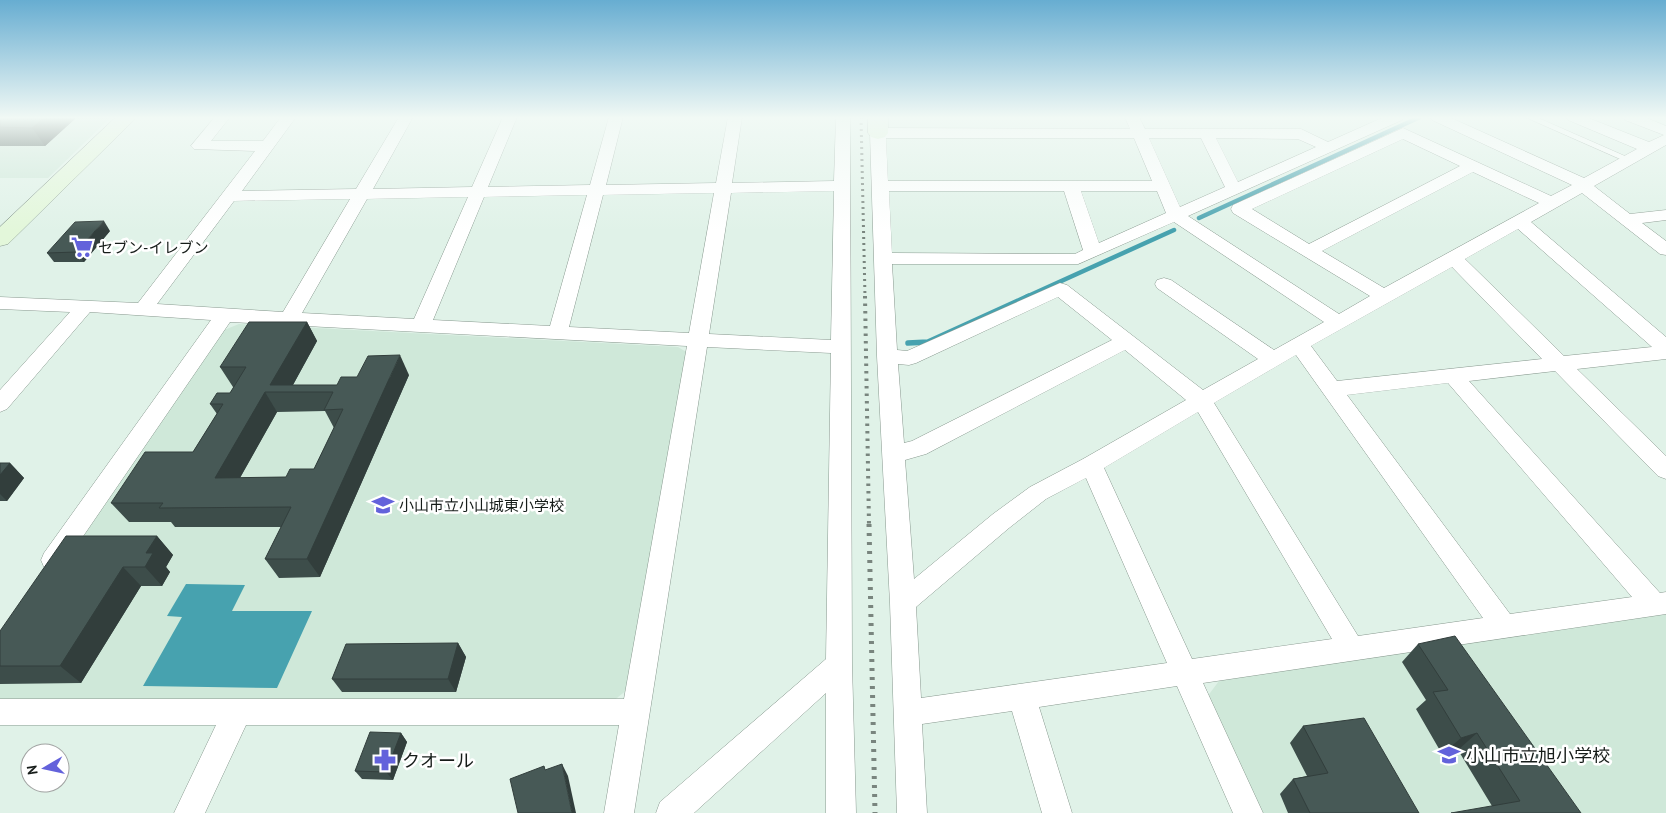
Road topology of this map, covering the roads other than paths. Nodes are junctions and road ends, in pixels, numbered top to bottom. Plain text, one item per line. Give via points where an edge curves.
1 (88, 155) edge
2 (261, 155) edge
3 (384, 155) edge
4 (493, 155) edge
5 (606, 155) edge
6 (728, 155) edge
7 (842, 155) edge
8 (879, 155) edge
9 (1149, 155) edge
10 (1216, 155) edge
11 (1310, 155) edge
12 (1356, 155) edge
13 (1449, 155) edge
14 (1520, 155) edge
15 (1618, 155) edge
16 (1638, 155) edge
17 (1630, 160) junction
18 (1472, 166) junction
19 (1585, 185) junction
20 (842, 186) junction
21 (881, 186) junction
22 (1163, 186) junction
23 (723, 187) junction
24 (1071, 187) junction
25 (597, 189) junction
26 (1234, 190) junction
27 (477, 192) junction
28 (362, 194) junction
29 (230, 196) junction
30 (1552, 203) junction
31 (1666, 215) edge
32 (1176, 216) junction
33 (1627, 219) junction
34 (1519, 221) junction
35 (0, 239) edge
36 (1666, 250) edge
37 (1309, 251) junction
38 (1093, 252) junction
39 (883, 258) junction
40 (1454, 258) junction
41 (1164, 284) dead end
42 (1385, 297) junction
43 (0, 303) edge
44 (85, 306) junction
45 (142, 310) junction
46 (225, 315) junction
47 (289, 319) junction
48 (1339, 323) junction
49 (420, 326) junction
50 (558, 333) junction
51 (699, 340) junction
52 (1126, 341) junction
53 (1300, 346) junction
54 (842, 347) junction
55 (1666, 348) edge
56 (1666, 352) edge
57 (887, 356) junction
58 (1273, 359) junction
59 (1561, 365) junction
60 (1454, 377) junction
61 (1331, 389) junction
62 (1202, 401) junction
63 (0, 404) edge
64 (893, 454) junction
65 (1091, 465) junction
66 (1666, 470) edge
67 (39, 580) edge
68 (903, 603) junction
69 (1660, 604) edge
70 (1504, 626) junction
71 (1351, 648) junction
72 (839, 664) junction
73 (1185, 672) junction
74 (1022, 697) junction
75 (0, 712) edge
76 (636, 712) junction
77 (237, 713) junction
78 (908, 713) junction
79 (189, 813) edge
80 (619, 813) edge
81 (671, 813) edge
82 (841, 813) edge
83 (912, 813) edge
84 (1056, 813) edge
85 (1248, 813) edge

1 - 35 street
2 - 29 street
3 - 28 street
4 - 27 street
5 - 25 street
6 - 23 street
7 - 20 street
8 - 21 street
9 - 22 street
10 - 26 street
11 - 26 street
12 - 37 street via 1239,209
13 - 18 street
14 - 19 street
15 - 17 lane
16 - 17 street
17 - 19 street
18 - 30 street
18 - 37 street
19 - 30 street
19 - 33 street
20 - 23 street
20 - 54 street
21 - 24 street
21 - 39 street
22 - 24 street
22 - 32 street
23 - 25 street
23 - 51 street
24 - 38 street
25 - 27 street
25 - 50 street
26 - 32 street
27 - 28 street
27 - 49 street
28 - 29 street
28 - 47 street
29 - 45 street
30 - 34 street
31 - 33 street
32 - 38 street
32 - 48 street
33 - 36 street
34 - 40 street
34 - 55 street
37 - 42 street
38 - 39 street via 1078,259
39 - 57 street
40 - 42 street
40 - 59 street
41 - 58 street
42 - 48 street
43 - 44 street
44 - 45 street
44 - 63 street
45 - 46 street
46 - 47 street
46 - 67 street
47 - 49 street
48 - 53 street
49 - 50 street
50 - 51 street
51 - 54 street
51 - 76 street
52 - 57 street via 1060,290 909,358
52 - 62 street
52 - 64 street via 918,448
53 - 58 street
53 - 61 street
54 - 72 street
56 - 59 street
57 - 64 street
58 - 62 street
59 - 60 street
59 - 66 street
60 - 61 street
60 - 69 street
61 - 70 street
62 - 65 street
62 - 71 street
64 - 68 street
65 - 68 street via 1038,493
65 - 73 street
68 - 78 street
69 - 70 street
70 - 71 street
71 - 73 street
72 - 81 street
72 - 82 street
73 - 74 street
73 - 85 street
74 - 78 street
74 - 84 street
75 - 77 street
76 - 77 street
76 - 80 street
77 - 79 street
78 - 83 street

